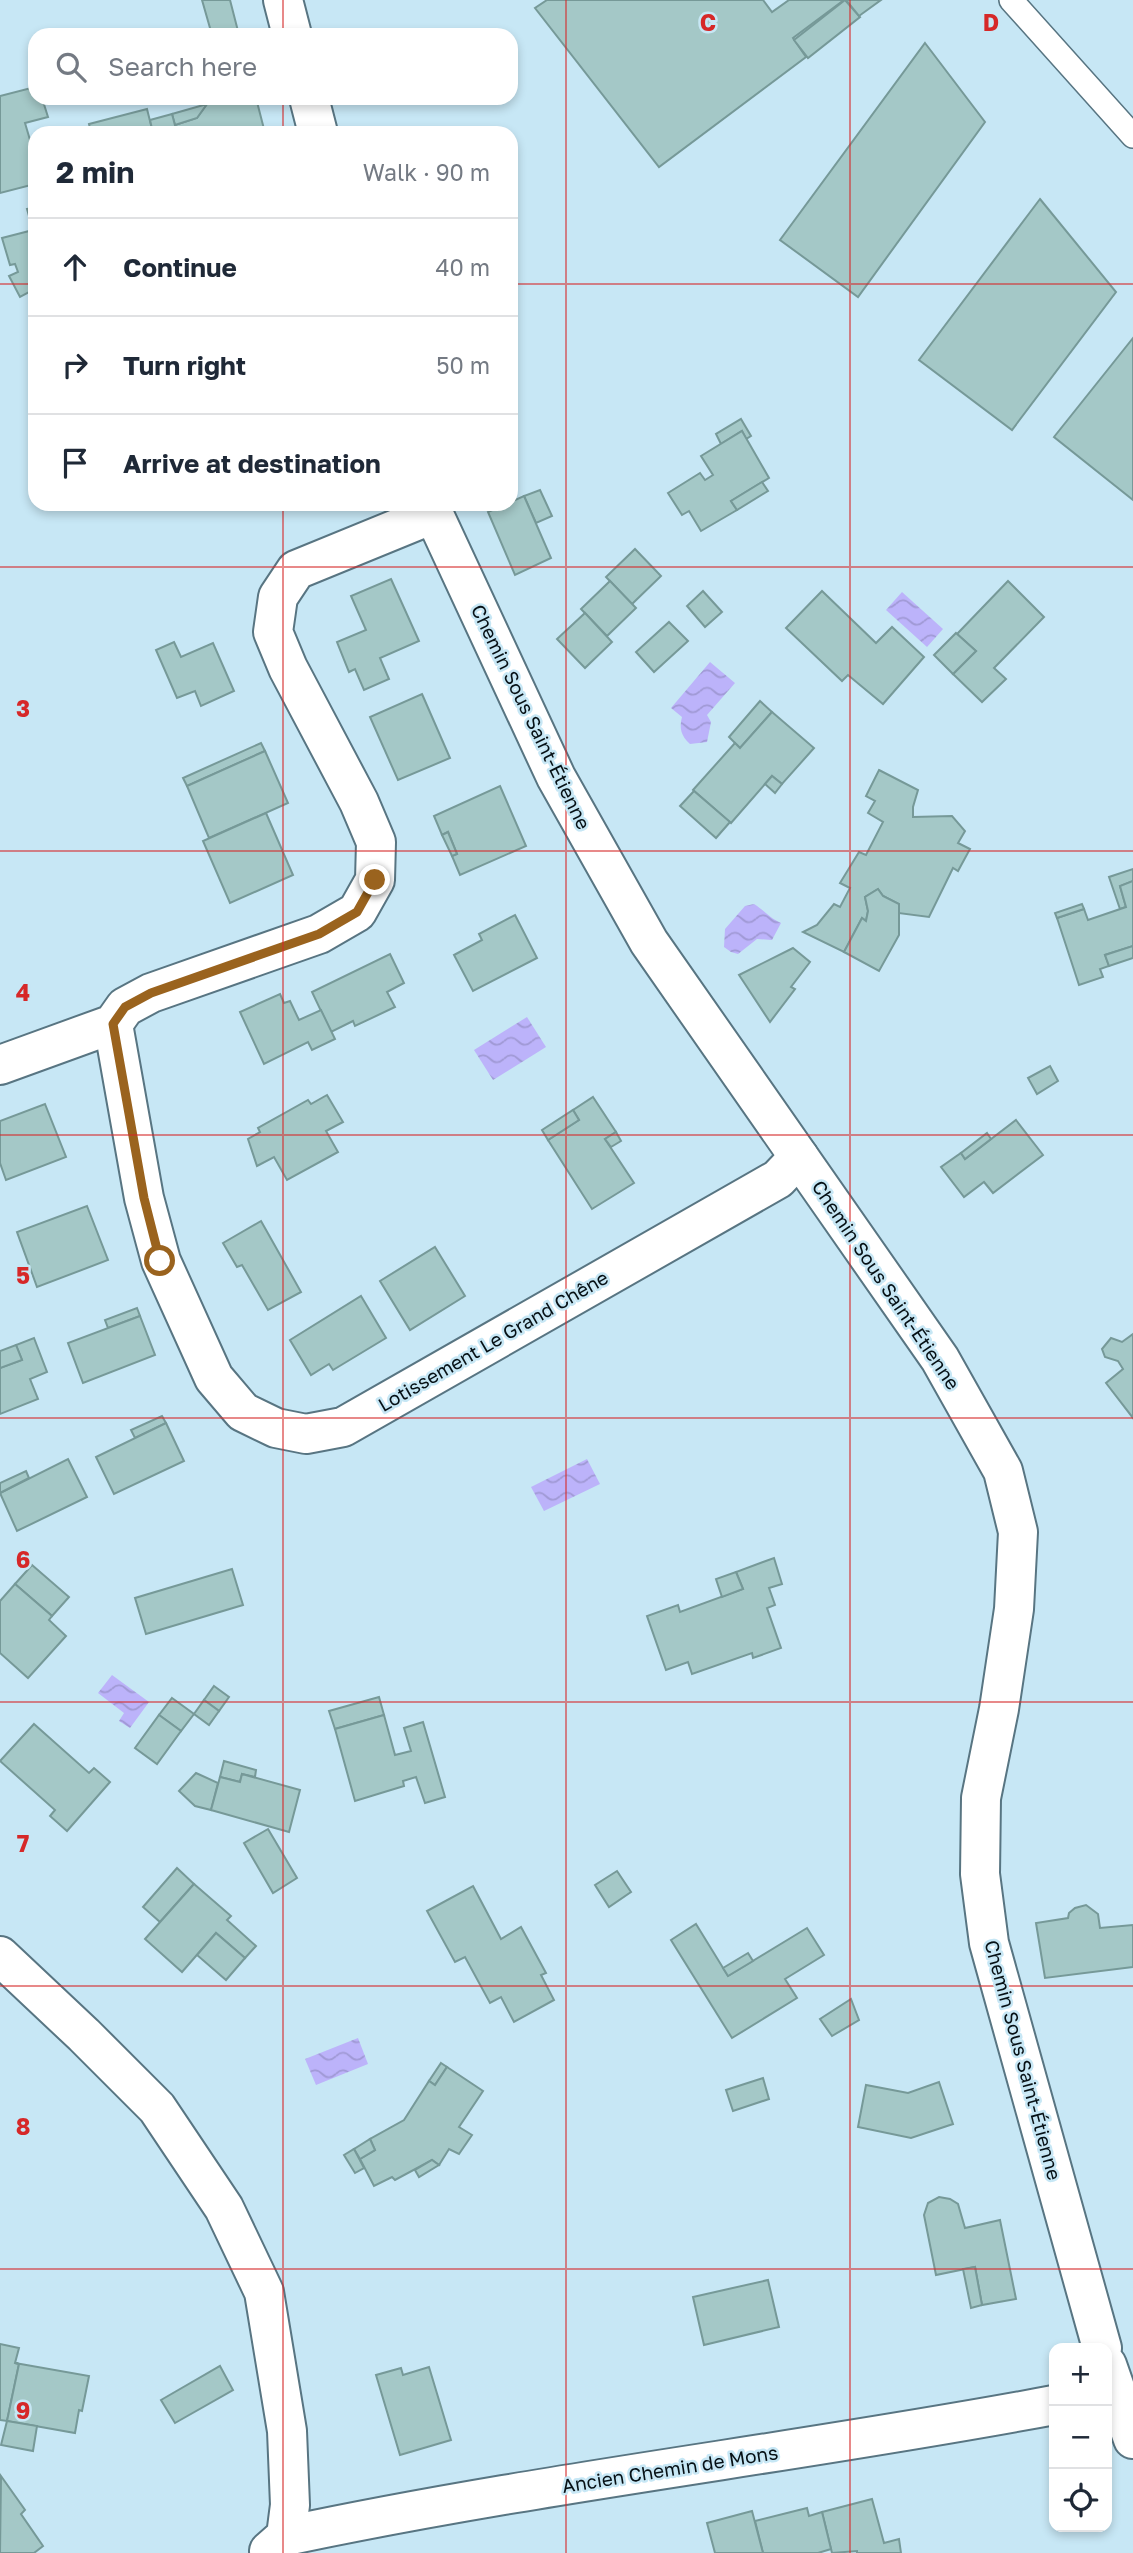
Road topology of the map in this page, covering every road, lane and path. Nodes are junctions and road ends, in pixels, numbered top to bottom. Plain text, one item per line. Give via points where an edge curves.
1 (283, 0) edge
2 (1011, 0) edge
3 (290, 28) edge
4 (311, 105) edge
5 (316, 126) edge
6 (1133, 136) edge
7 (427, 511) edge
8 (432, 511) edge
9 (113, 1024) junction
10 (0, 1065) edge
11 (799, 1157) junction
12 (0, 1956) edge
13 (1100, 2343) edge
14 (1116, 2387) edge
15 (1049, 2406) edge
16 (1133, 2439) edge
17 (277, 2544) edge

1 - 3 street
2 - 6 lane
4 - 5 street
7 - 9 street via 296,570 278,597 272,632 376,842 375,880 357,912 319,934 151,993 125,1007
8 - 11 street, Chemin Sous Saint-Étienne via 556,777 649,942
9 - 10 street
9 - 11 street, Lotissement Le Grand Chêne via 160,1261 198,1346 214,1378 243,1412 276,1428 306,1434 343,1426 778,1179
11 - 13 street, Chemin Sous Saint-Étienne via 940,1359 1003,1471 1018,1532 1014,1609 981,1798 980,1874 989,1943
12 - 17 street via 157,2108 223,2208 264,2292 287,2431 290,2505
14 - 16 street
15 - 17 street, Ancien Chemin de Mons via 408,2510

